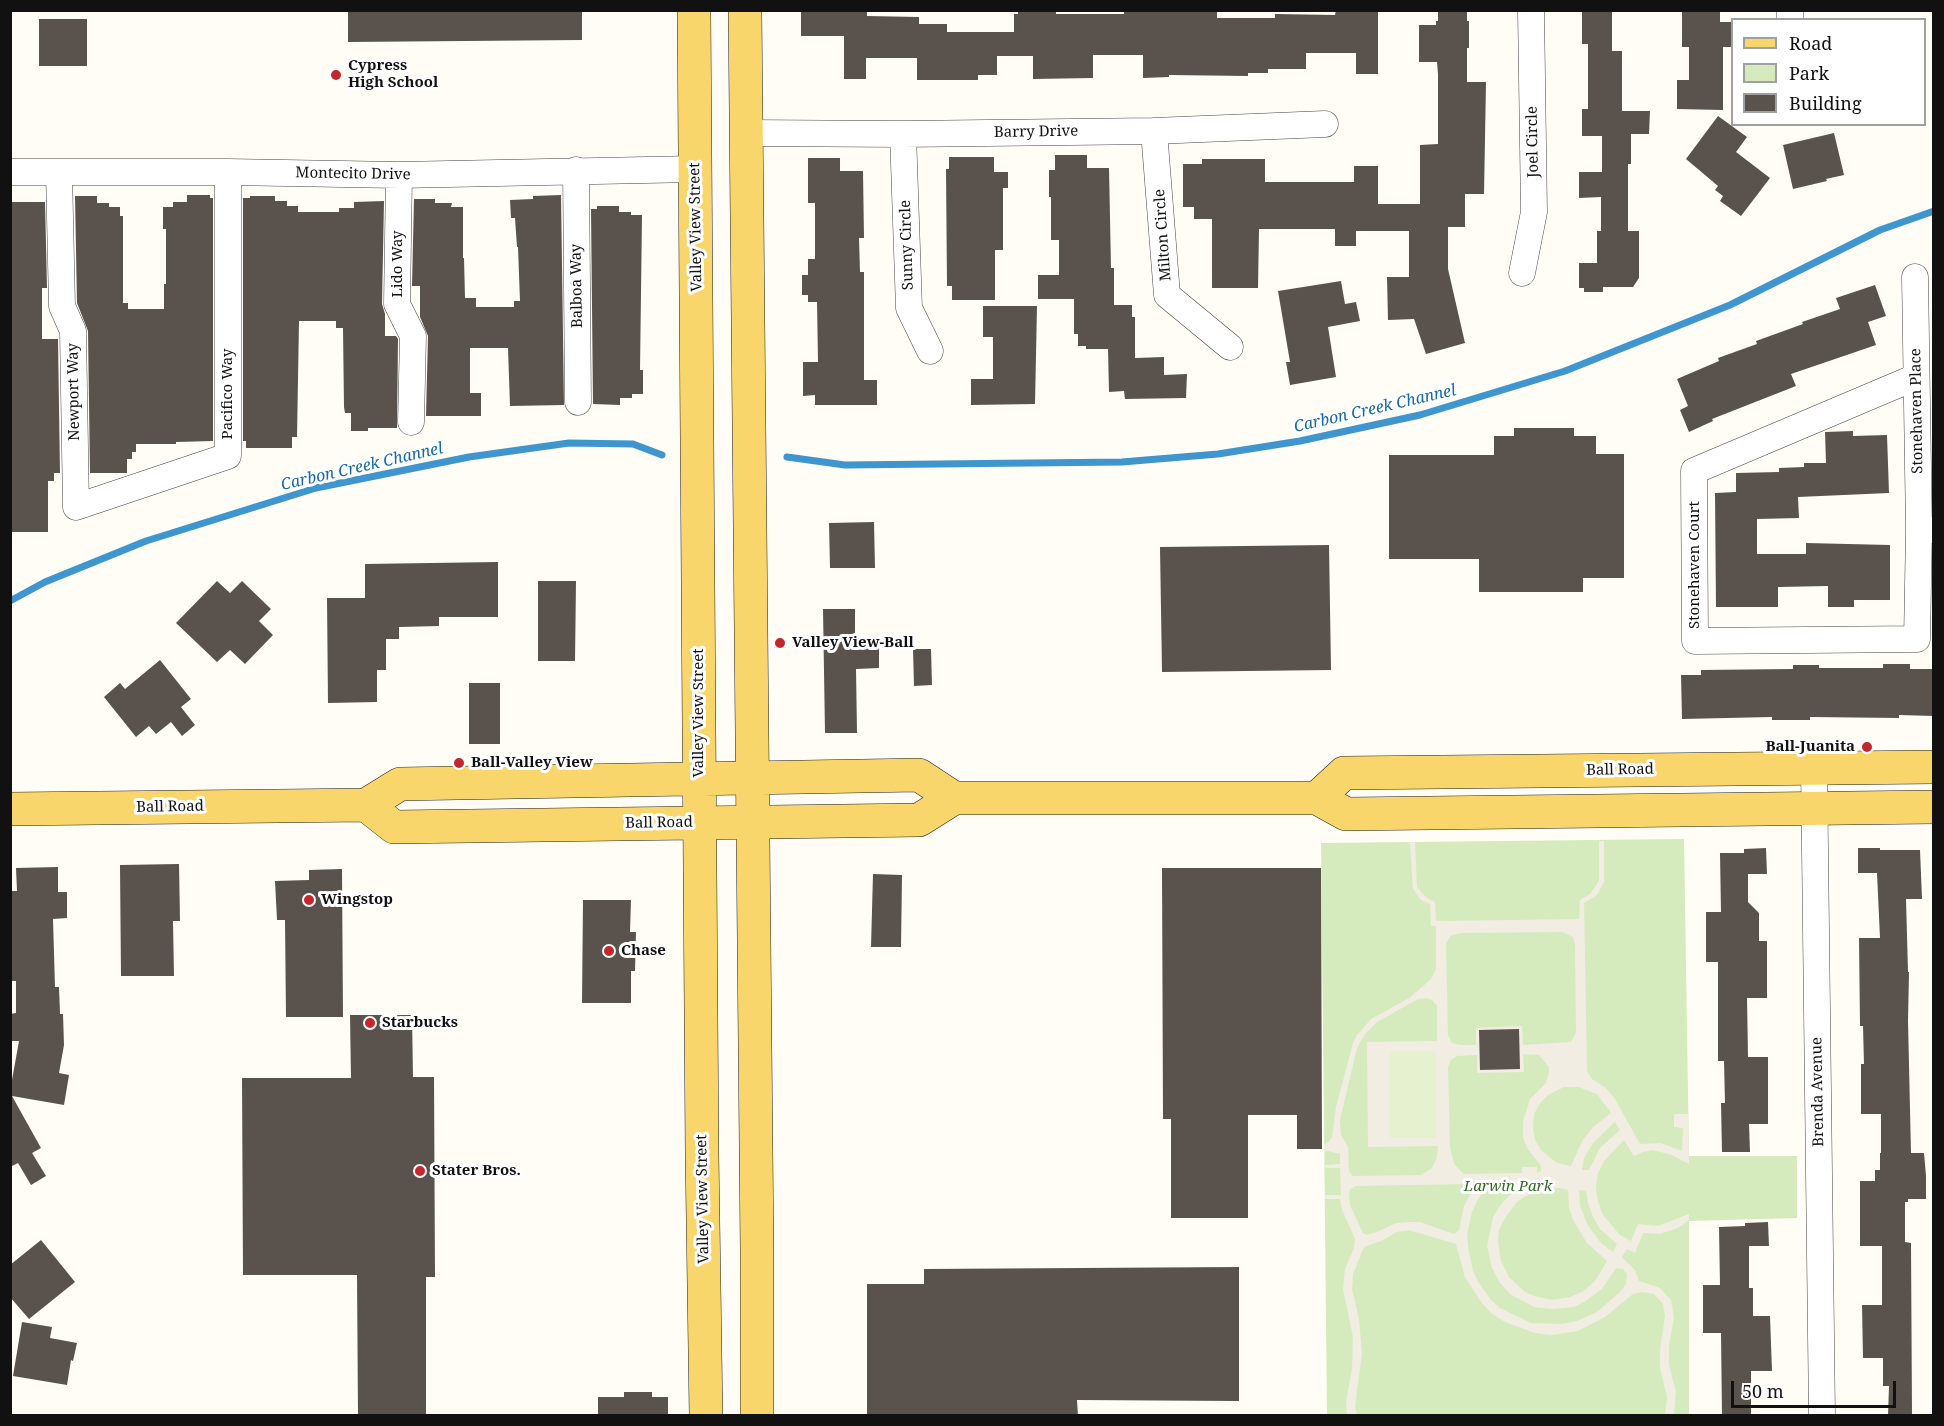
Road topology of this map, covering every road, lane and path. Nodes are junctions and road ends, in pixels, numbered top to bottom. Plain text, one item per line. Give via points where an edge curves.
1 (694, 10) edge
2 (745, 10) edge
3 (1531, 10) edge
4 (1325, 124) dead end
5 (1154, 131) junction
6 (746, 133) junction
7 (903, 134) junction
8 (695, 169) junction
9 (576, 170) junction
10 (10, 172) edge
11 (59, 172) junction
12 (228, 172) junction
13 (399, 175) junction
14 (1522, 273) dead end
15 (1915, 277) dead end
16 (1230, 347) dead end
17 (930, 351) dead end
18 (1916, 377) junction
19 (578, 402) dead end
20 (411, 422) dead end
21 (76, 507) joint
22 (1926, 530) edge
23 (1934, 767) edge
24 (1814, 768) junction
25 (752, 777) junction
26 (699, 778) junction
27 (954, 798) junction
28 (1317, 798) junction
29 (366, 805) junction
30 (1934, 807) edge
31 (10, 809) edge
32 (1814, 809) junction
33 (752, 822) junction
34 (699, 823) junction
35 (705, 1416) edge
36 (757, 1416) edge
37 (1822, 1416) edge

1 - 8 main road, Valley View Street
2 - 6 main road
3 - 14 street, Joel Circle via 1534,212
4 - 5 street, Barry Drive
5 - 7 street, Barry Drive
5 - 16 street, Milton Circle via 1167,295
6 - 7 street, Barry Drive
6 - 25 main road
7 - 17 street, Sunny Circle via 909,308
8 - 9 street, Montecito Drive
8 - 26 main road, Valley View Street
9 - 13 street, Montecito Drive
9 - 19 street, Balboa Way
10 - 11 street, Montecito Drive
11 - 12 street, Montecito Drive
11 - 21 street, Newport Way via 62,306 73,331
12 - 13 street, Montecito Drive
12 - 21 street, Pacifico Way via 228,456
13 - 20 street, Lido Way via 397,304 413,336
15 - 18 street, Stonehaven Place
18 - 22 street, Stonehaven Place
18 - 22 street, Stonehaven Court via 1694,471 1695,641 1917,639
23 - 24 main road, Ball Road
24 - 28 main road, Ball Road via 1344,774
24 - 32 street, Brenda Avenue
25 - 26 main road
25 - 27 main road via 920,775
25 - 33 main road
26 - 29 main road via 400,784
26 - 34 main road, Valley View Street
27 - 28 main road
27 - 33 main road, Ball Road via 919,820
28 - 32 main road via 1346,814
29 - 31 main road, Ball Road
29 - 34 main road, Ball Road via 394,827
30 - 32 main road
32 - 37 street, Brenda Avenue
33 - 34 main road, Ball Road
33 - 36 main road
34 - 35 main road, Valley View Street

